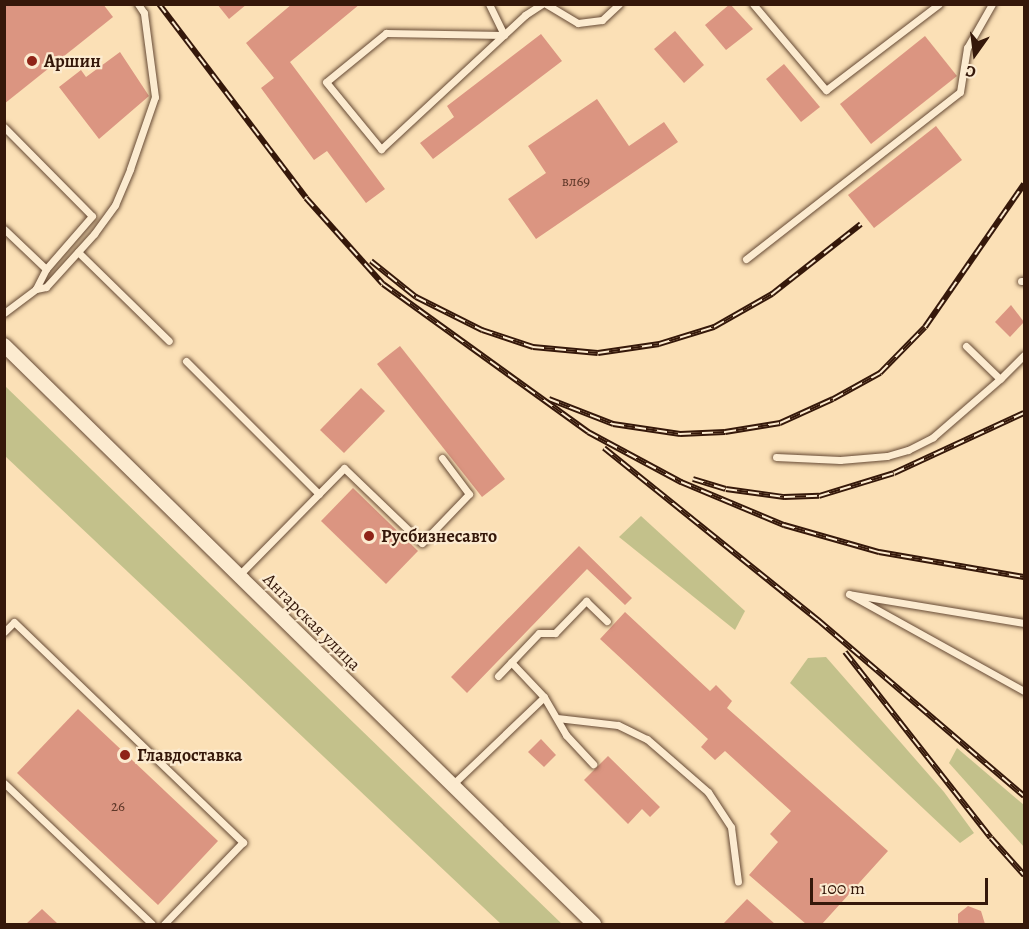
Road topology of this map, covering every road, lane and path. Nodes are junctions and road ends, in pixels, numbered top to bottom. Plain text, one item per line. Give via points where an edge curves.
1 (138, 4) edge
2 (489, 4) edge
3 (544, 4) edge
4 (620, 4) edge
5 (753, 4) edge
6 (939, 4) edge
7 (992, 4) edge
8 (504, 35) junction
9 (4, 127) edge
10 (4, 229) edge
11 (78, 252) junction
12 (746, 258) dead end
13 (46, 270) junction
14 (36, 289) junction
15 (4, 313) edge
16 (169, 341) dead end
17 (4, 345) edge
18 (966, 346) dead end
19 (1024, 355) edge
20 (186, 361) dead end
21 (1000, 379) junction
22 (776, 457) dead end
23 (442, 458) dead end
24 (319, 494) junction
25 (239, 575) junction
26 (607, 621) dead end
27 (1024, 623) edge
28 (4, 632) edge
29 (511, 662) junction
30 (498, 676) dead end
31 (1024, 691) edge
32 (544, 696) junction
33 (557, 718) junction
34 (593, 764) dead end
35 (4, 783) edge
36 (452, 785) junction
37 (738, 882) dead end
38 (152, 924) edge
39 (164, 924) edge
40 (594, 924) edge

1 - 11 lane via 144,13 155,97 116,205
2 - 8 lane
3 - 4 lane via 578,23 602,20
3 - 8 lane
5 - 6 lane via 826,90
7 - 12 lane via 967,48 960,92
8 - 8 lane via 381,149 326,82 386,33
9 - 13 lane via 92,216
10 - 13 lane
11 - 14 lane via 46,287
11 - 16 lane
13 - 14 lane
14 - 15 lane
17 - 25 street, Ангарская улица
18 - 21 lane
19 - 21 lane
20 - 24 lane
21 - 22 lane via 933,437 908,450 840,460
23 - 24 lane via 469,494 422,543 344,468
24 - 25 lane
25 - 36 street, Ангарская улица
26 - 29 lane via 586,601 555,633 539,633
27 - 31 lane via 849,594
28 - 39 lane via 14,622 243,842
29 - 30 lane
29 - 32 lane
32 - 33 lane
32 - 36 lane
33 - 34 lane via 566,735
33 - 37 lane via 618,725 647,739 708,792 730,827
35 - 38 lane
36 - 40 street, Ангарская улица

